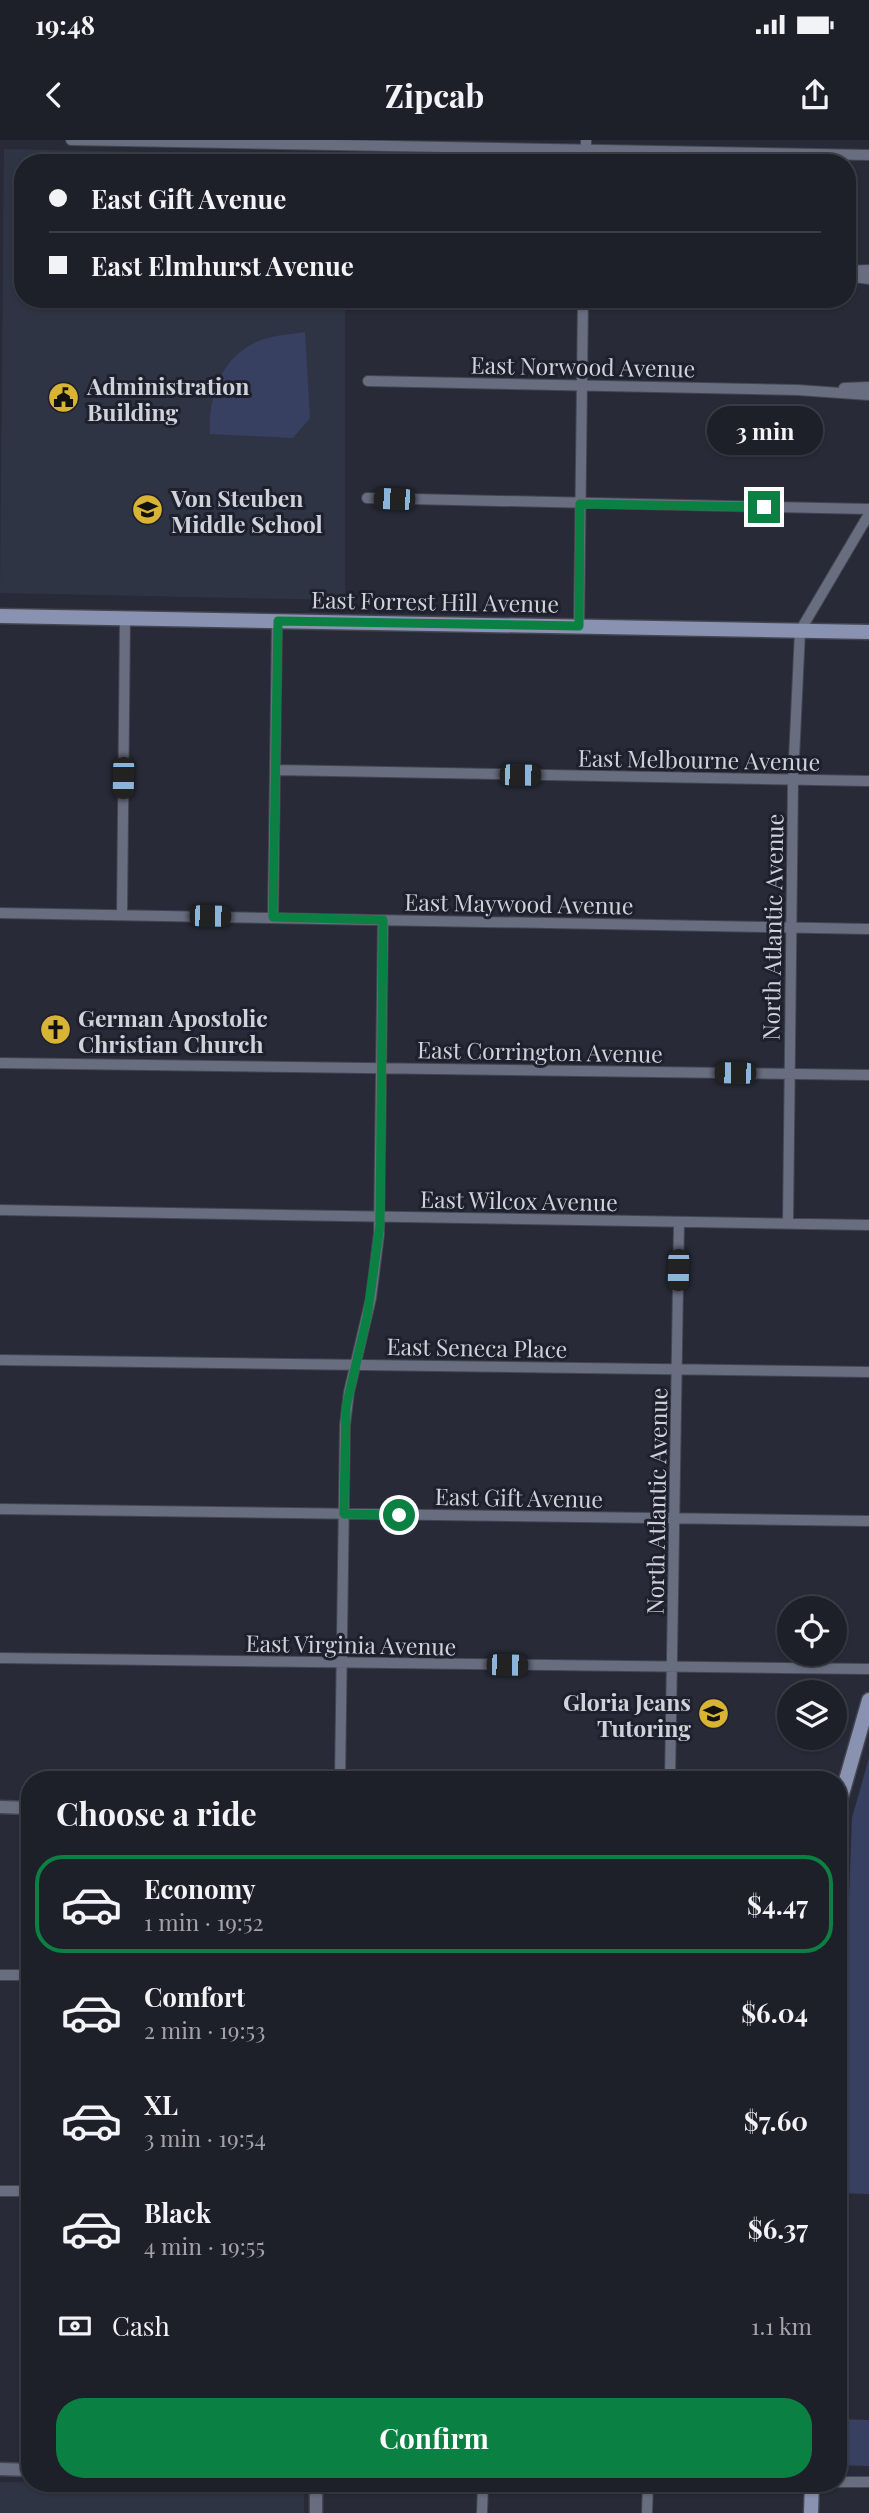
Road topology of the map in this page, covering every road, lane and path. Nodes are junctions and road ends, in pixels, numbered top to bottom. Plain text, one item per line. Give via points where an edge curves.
1 (71, 140) edge
2 (285, 142) edge
3 (586, 145) edge
4 (841, 154) edge
5 (583, 308) edge
6 (368, 381) dead end
7 (582, 385) junction
8 (869, 387) edge
9 (798, 390) junction
10 (869, 396) edge
11 (367, 498) dead end
12 (580, 504) junction
13 (869, 511) edge
14 (0, 616) edge
15 (125, 618) junction
16 (278, 621) junction
17 (579, 626) junction
18 (800, 631) junction
19 (869, 632) edge
20 (276, 770) junction
21 (793, 780) junction
22 (869, 781) edge
23 (0, 913) edge
24 (122, 914) junction
25 (273, 917) junction
26 (383, 920) junction
27 (790, 928) junction
28 (869, 929) edge
29 (0, 1063) edge
30 (381, 1067) junction
31 (789, 1074) junction
32 (869, 1075) edge
33 (0, 1210) edge
34 (380, 1217) junction
35 (679, 1223) junction
36 (788, 1223) junction
37 (869, 1225) edge
38 (0, 1360) edge
39 (356, 1364) junction
40 (677, 1370) junction
41 (869, 1372) edge
42 (0, 1509) edge
43 (344, 1514) junction
44 (675, 1518) junction
45 (869, 1521) edge
46 (0, 1658) edge
47 (341, 1663) junction
48 (672, 1667) junction
49 (869, 1669) edge
50 (869, 1700) edge
51 (340, 1771) edge
52 (670, 1771) edge
53 (847, 1777) edge
54 (0, 1807) edge
55 (21, 1808) edge
56 (0, 1975) edge
57 (21, 1975) edge
58 (0, 2191) edge
59 (21, 2191) edge
60 (0, 2469) edge
61 (21, 2470) edge
62 (847, 2482) edge
63 (869, 2482) edge
64 (316, 2492) edge
65 (482, 2492) edge
66 (648, 2492) edge
67 (812, 2492) edge
68 (316, 2513) edge
69 (482, 2513) edge
70 (647, 2513) edge
71 (811, 2513) edge

1 - 2 street
2 - 3 street
3 - 4 street
5 - 7 street
6 - 7 street, East Norwood Avenue
7 - 9 street, East Norwood Avenue
7 - 12 street
8 - 9 street, East Norwood Avenue
9 - 10 street, East Norwood Avenue
11 - 12 street
12 - 13 street
12 - 17 street
13 - 18 street
14 - 15 main road, East Forrest Hill Avenue
15 - 16 main road, East Forrest Hill Avenue
15 - 24 street
16 - 17 main road, East Forrest Hill Avenue
16 - 20 street
17 - 18 main road, East Forrest Hill Avenue
18 - 19 main road, East Forrest Hill Avenue
18 - 21 street, North Atlantic Avenue
20 - 21 street, East Melbourne Avenue
20 - 25 street
21 - 22 street, East Melbourne Avenue
21 - 27 street, North Atlantic Avenue
23 - 24 street, East Maywood Avenue
24 - 25 street, East Maywood Avenue
25 - 26 street, East Maywood Avenue
26 - 27 street, East Maywood Avenue
26 - 30 street
27 - 28 street, East Maywood Avenue
27 - 31 street, North Atlantic Avenue
29 - 30 street, East Corrington Avenue
30 - 31 street, East Corrington Avenue
30 - 34 street
31 - 32 street, East Corrington Avenue
31 - 36 street, North Atlantic Avenue
33 - 34 street, East Wilcox Avenue
34 - 35 street, East Wilcox Avenue
34 - 39 street via 373,1287
35 - 36 street, East Wilcox Avenue
35 - 40 street, North Atlantic Avenue
36 - 37 street, East Wilcox Avenue
38 - 39 street, East Seneca Place
39 - 40 street, East Seneca Place
39 - 43 street via 346,1407
40 - 41 street, East Seneca Place
40 - 44 street, North Atlantic Avenue
42 - 43 street, East Gift Avenue
43 - 44 street, East Gift Avenue
43 - 47 street
44 - 45 street, East Gift Avenue
44 - 48 street, North Atlantic Avenue
46 - 47 street, East Virginia Avenue
47 - 48 street, East Virginia Avenue
47 - 51 street
48 - 49 street, East Virginia Avenue
48 - 52 street, North Atlantic Avenue
50 - 53 main road
54 - 55 street
56 - 57 street
58 - 59 street
60 - 61 street
62 - 63 street
64 - 68 street
65 - 69 street
66 - 70 street
67 - 71 main road

